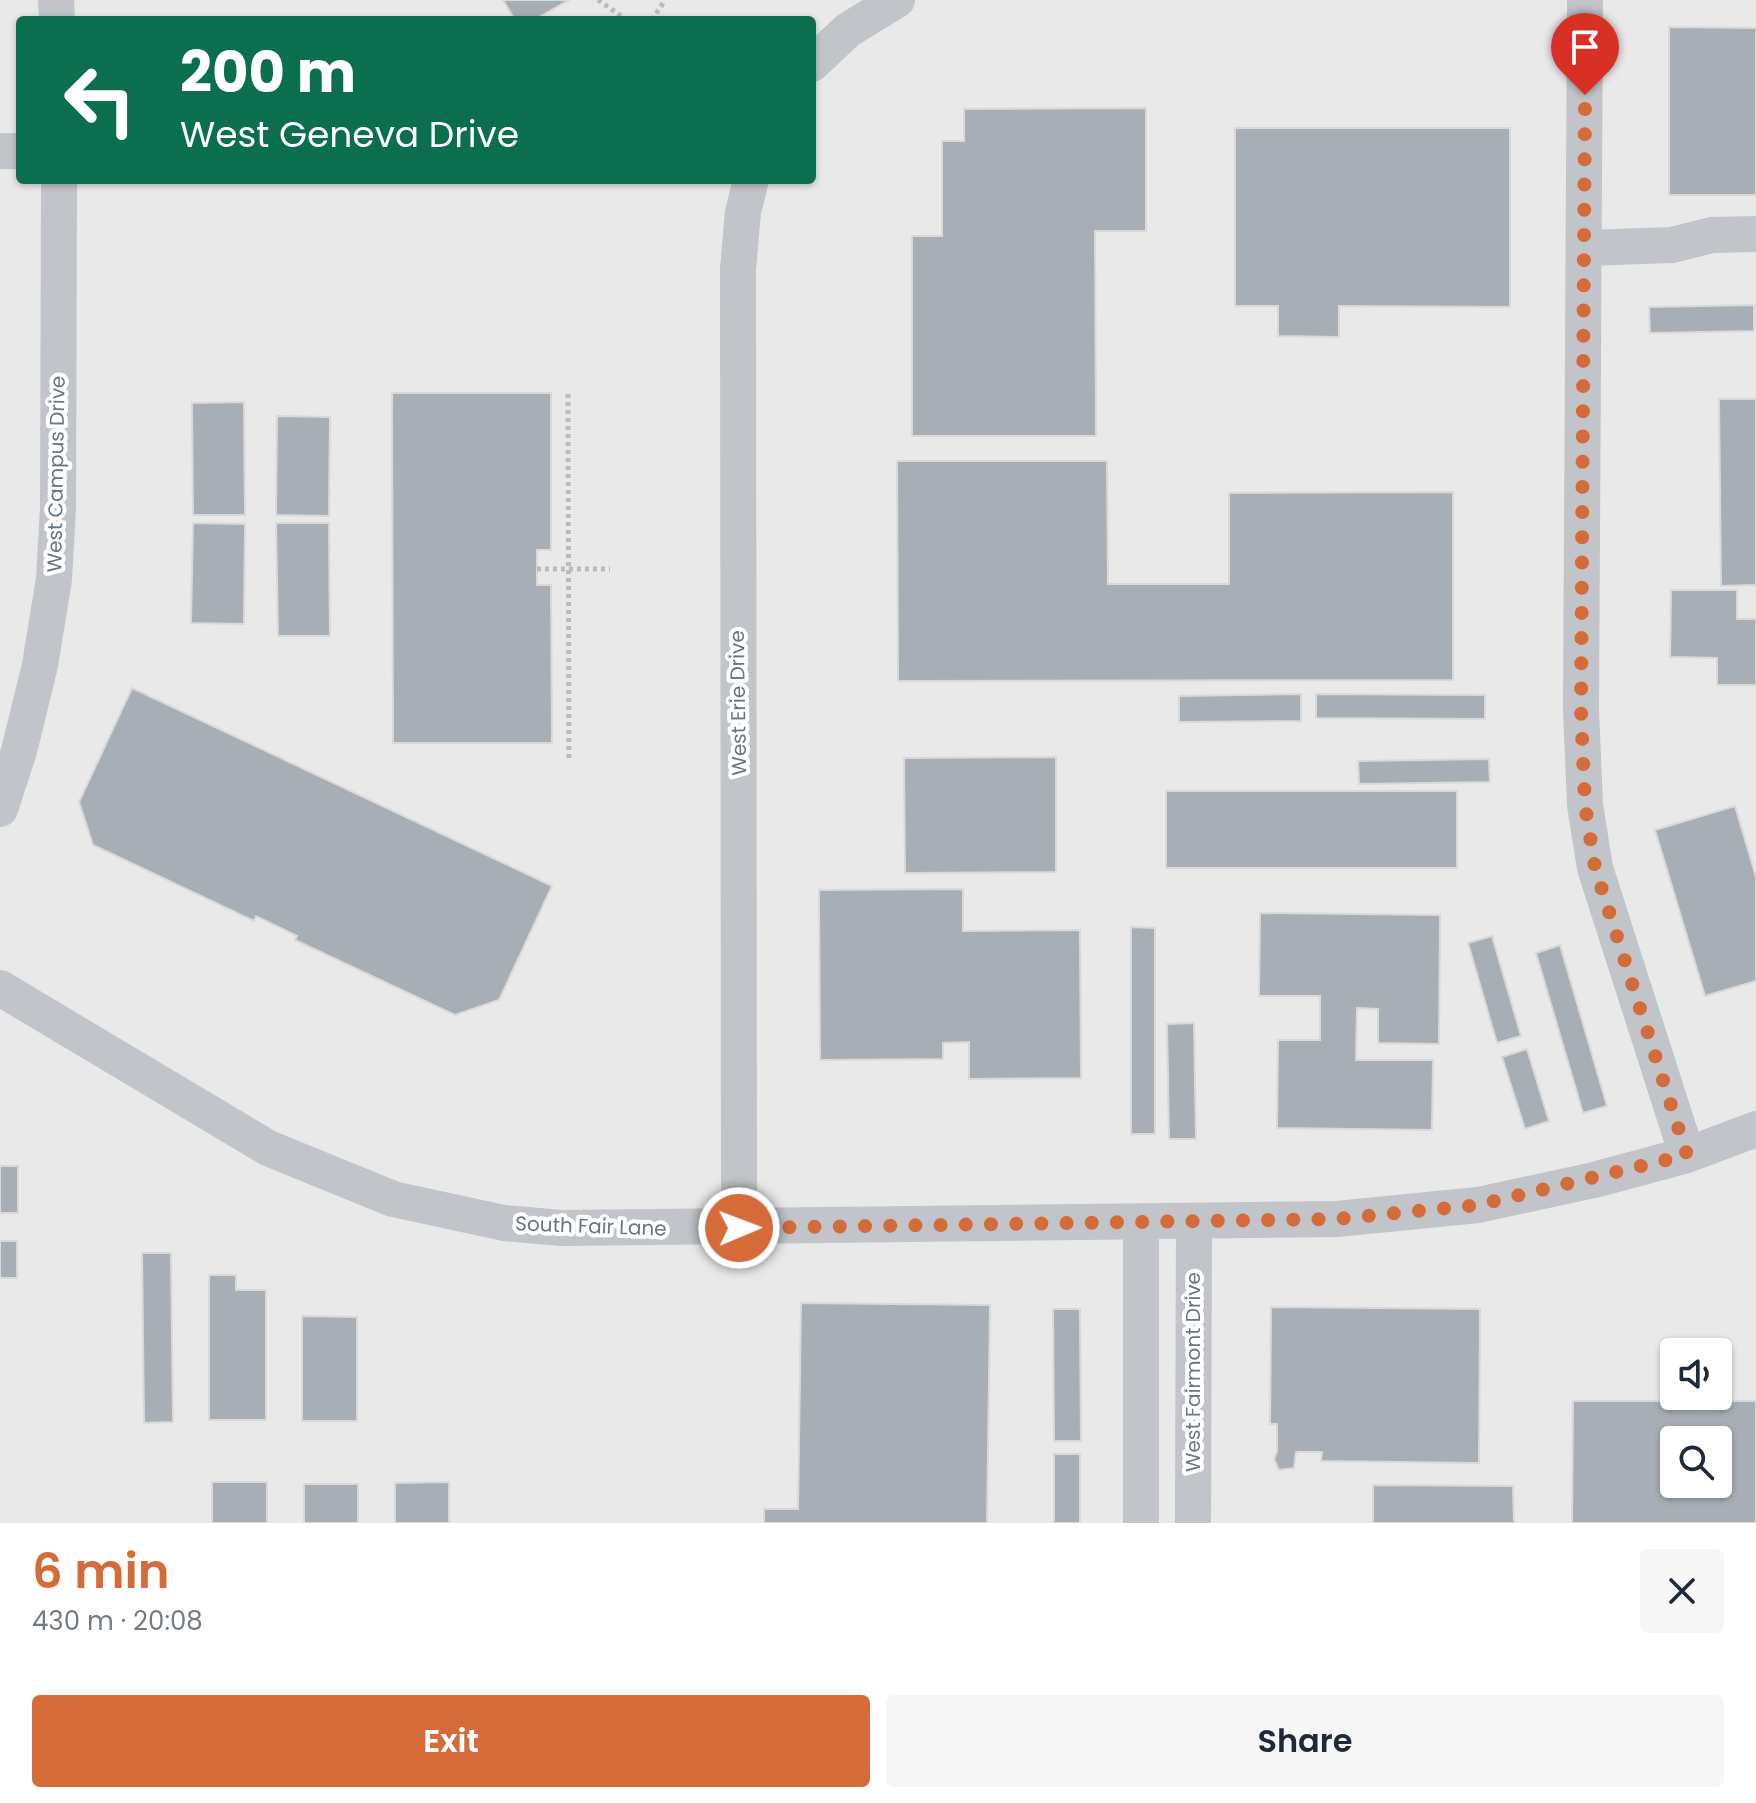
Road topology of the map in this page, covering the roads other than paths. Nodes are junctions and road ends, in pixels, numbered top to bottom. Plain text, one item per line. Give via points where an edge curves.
1 (897, 0) edge
2 (1585, 0) edge
3 (816, 60) edge
4 (59, 184) edge
5 (750, 184) edge
6 (1756, 234) edge
7 (1584, 248) junction
8 (0, 809) edge
9 (0, 988) edge
10 (1756, 1129) edge
11 (1687, 1155) junction
12 (1141, 1222) junction
13 (1194, 1222) junction
14 (739, 1228) junction
15 (1141, 1523) edge
16 (1193, 1523) edge

1 - 3 street via 848,30
2 - 7 street
4 - 8 street, West Campus Drive via 54,579 40,665
5 - 14 street, West Erie Drive via 738,269
6 - 7 street via 1712,235 1672,245
7 - 11 street via 1585,805 1595,868
9 - 14 street, South Fair Lane via 268,1148 393,1199 504,1223 562,1228
10 - 11 street, South Fair Lane
11 - 13 street, South Fair Lane via 1478,1205 1337,1219
12 - 13 street, South Fair Lane
12 - 14 street, South Fair Lane
12 - 15 street
13 - 16 street, West Fairmont Drive

